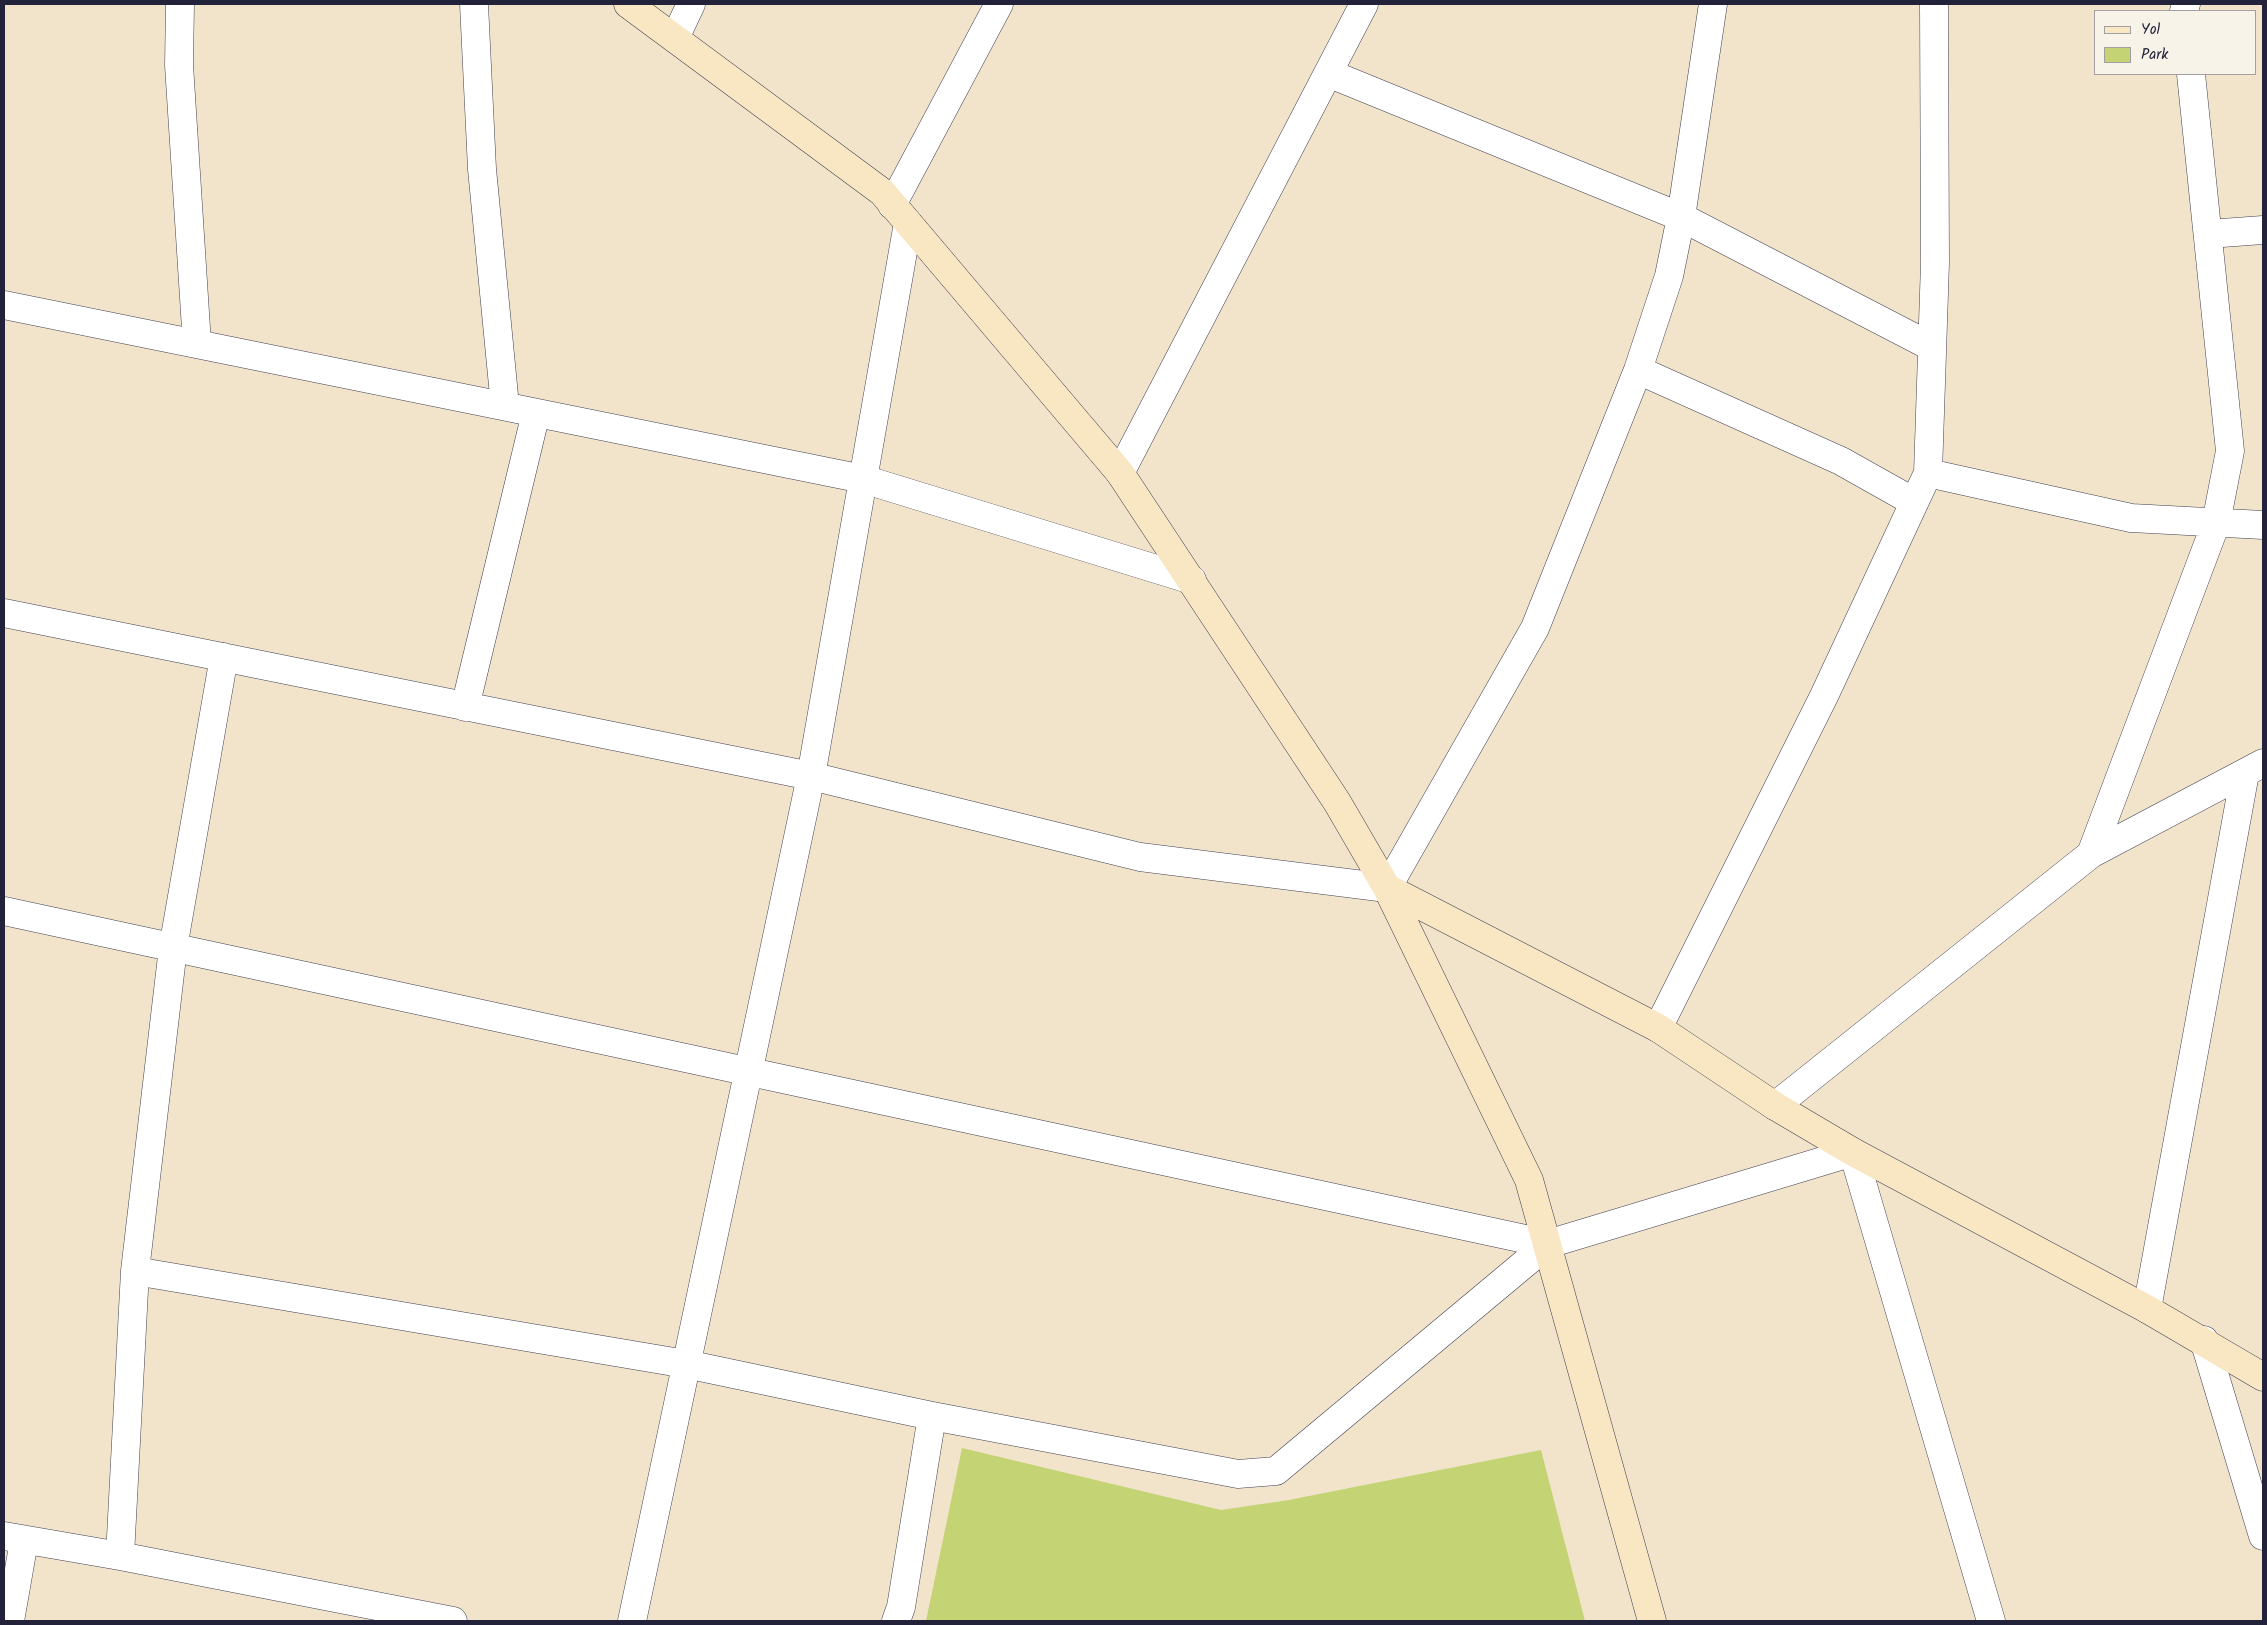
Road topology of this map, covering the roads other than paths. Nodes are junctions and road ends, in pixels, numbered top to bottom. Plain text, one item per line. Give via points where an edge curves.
1 (180, 4) edge
2 (474, 4) edge
3 (628, 4) edge
4 (691, 4) edge
5 (999, 4) edge
6 (1364, 4) edge
7 (1713, 4) edge
8 (1934, 4) edge
9 (675, 38) junction
10 (1328, 73) junction
11 (2190, 75) edge
12 (900, 214) junction
13 (1681, 217) junction
14 (2263, 230) edge
15 (2208, 234) junction
16 (4, 305) edge
17 (197, 344) junction
18 (1932, 347) junction
19 (1638, 370) junction
20 (505, 406) junction
21 (536, 413) junction
22 (1928, 472) junction
23 (1120, 473) junction
24 (863, 478) junction
25 (1914, 502) junction
26 (2216, 523) junction
27 (2263, 525) edge
28 (1192, 580) junction
29 (4, 613) edge
30 (224, 657) junction
31 (465, 706) junction
32 (2254, 768) edge
33 (811, 776) junction
34 (2090, 854) junction
35 (1387, 888) junction
36 (4, 911) edge
37 (173, 948) junction
38 (1658, 1028) junction
39 (749, 1071) junction
40 (1775, 1106) junction
41 (1853, 1152) junction
42 (1548, 1244) junction
43 (134, 1271) junction
44 (2147, 1309) junction
45 (2204, 1340) junction
46 (686, 1364) junction
47 (2263, 1377) edge
48 (932, 1416) junction
49 (2263, 1536) edge
50 (14, 1539) edge
51 (120, 1556) junction
52 (10, 1621) edge
53 (453, 1621) edge
54 (632, 1621) edge
55 (896, 1621) edge
56 (1652, 1621) edge
57 (1991, 1621) edge

1 - 17 street via 179,65
2 - 20 street via 482,169
3 - 9 street
4 - 9 street
5 - 12 street
6 - 10 street
7 - 13 street
8 - 18 street via 1935,263
9 - 12 street via 882,192
10 - 13 street
10 - 23 street
11 - 15 street
12 - 23 street
12 - 24 street
13 - 18 street
13 - 19 street via 1669,276
14 - 15 street
15 - 26 street via 2230,451
16 - 17 street
17 - 20 street
18 - 22 street
19 - 25 street via 1841,461
19 - 35 street via 1535,628
20 - 21 street
21 - 24 street
21 - 31 street
22 - 25 street
22 - 26 street via 2131,518
23 - 28 street
24 - 28 street
24 - 33 street
25 - 38 street via 1824,696
26 - 27 street
26 - 34 street
28 - 35 street via 1337,802
29 - 30 street
30 - 31 street
30 - 37 street
31 - 33 street
32 - 34 street
32 - 44 street
33 - 35 street via 1140,857
33 - 39 street
34 - 40 street
35 - 38 street
35 - 42 street via 1530,1180
36 - 37 street
37 - 39 street
37 - 43 street
38 - 40 street
39 - 42 street
39 - 46 street
40 - 41 street
41 - 42 street
41 - 44 street
41 - 57 street
42 - 48 street via 1276,1471 1238,1474
42 - 56 street
43 - 46 street
43 - 51 street
44 - 45 street
45 - 47 street
45 - 49 street
46 - 48 street
46 - 54 street
48 - 55 street
50 - 51 street
50 - 52 street
51 - 53 street

